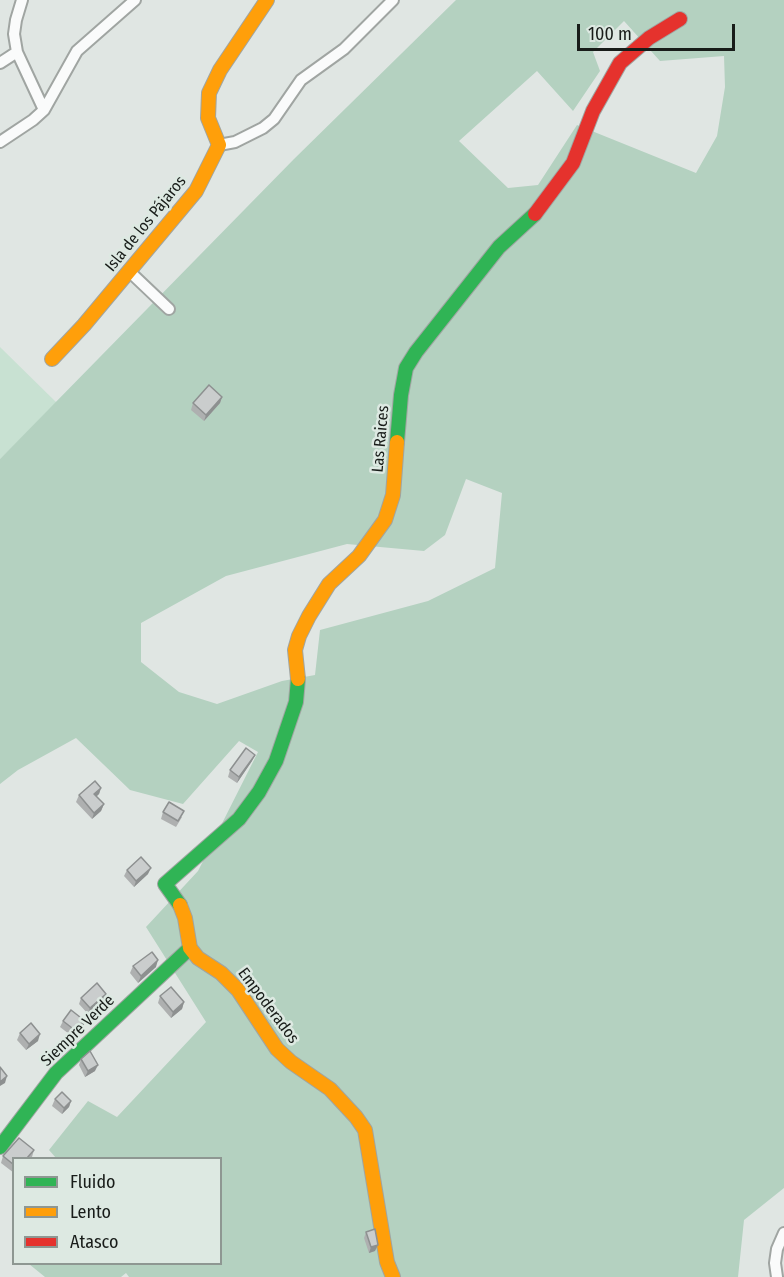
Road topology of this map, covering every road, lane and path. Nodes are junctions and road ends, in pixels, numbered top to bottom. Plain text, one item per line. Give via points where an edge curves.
1 (22, 0) edge
2 (135, 0) edge
3 (267, 0) edge
4 (393, 0) edge
5 (680, 20) dead end
6 (17, 52) junction
7 (0, 63) edge
8 (44, 110) junction
9 (0, 142) edge
10 (219, 145) junction
11 (129, 271) junction
12 (169, 309) dead end
13 (52, 359) dead end
14 (190, 948) junction
15 (0, 1147) edge
16 (784, 1233) edge
17 (393, 1277) edge
18 (777, 1277) edge

1 - 6 street via 15,27
2 - 8 street via 77,51
3 - 10 street via 209,93 208,118
4 - 10 street via 344,49 301,80 264,128
5 - 14 street, Las Raices via 649,38 620,63 593,111 573,163 537,212 499,247 406,368 393,495 385,520 359,556 329,584 299,636 295,650 296,702 276,760 239,819 165,884 180,904
6 - 7 street
6 - 8 street
8 - 9 street
10 - 11 street, Isla de los Pájaros via 196,191
11 - 12 street
11 - 13 street, Isla de los Pájaros
14 - 15 street, Siempre Verde via 56,1073
14 - 17 street, Empoderados via 238,990 277,1049 330,1089 365,1130 387,1262
16 - 18 street via 777,1249

